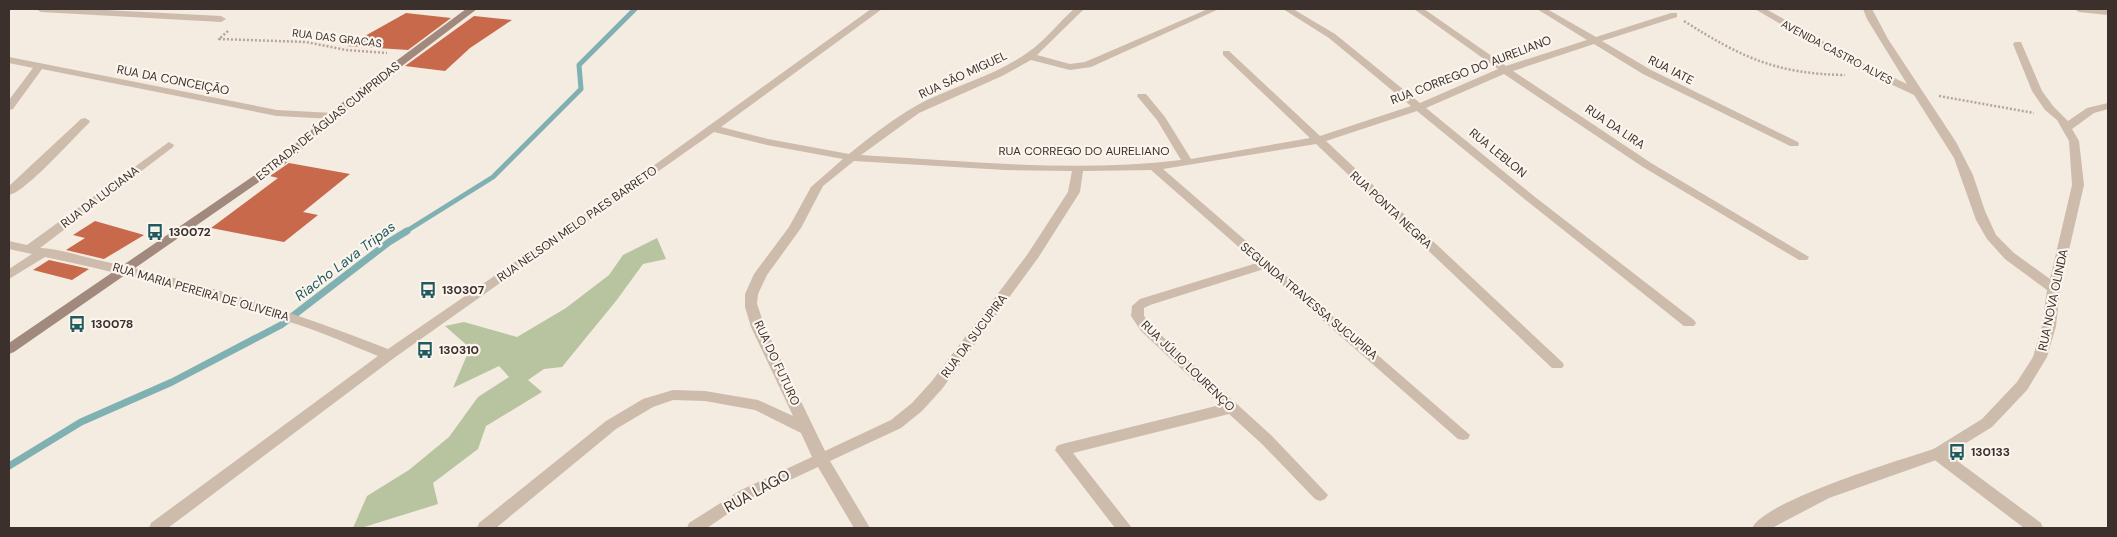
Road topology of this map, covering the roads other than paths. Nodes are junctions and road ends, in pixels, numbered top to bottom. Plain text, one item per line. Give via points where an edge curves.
1 (41, 9) edge
2 (472, 9) edge
3 (877, 9) edge
4 (1079, 9) edge
5 (1215, 9) edge
6 (1286, 9) edge
7 (1418, 9) edge
8 (1541, 9) edge
9 (1760, 9) edge
10 (1868, 9) edge
11 (2079, 9) edge
12 (144, 11) edge
13 (2108, 12) edge
14 (1674, 15) road end
15 (221, 19) road end
16 (1591, 40) junction
17 (2018, 44) dead end
18 (1226, 53) dead end
19 (1029, 56) junction
20 (9, 60) edge
21 (38, 68) junction
22 (1505, 70) junction
23 (1916, 92) junction
24 (1142, 96) dead end
25 (2108, 106) edge
26 (9, 107) edge
27 (1418, 107) junction
28 (333, 116) junction
29 (85, 121) dead end
30 (2064, 123) junction
31 (713, 128) junction
32 (1318, 140) junction
33 (1794, 144) dead end
34 (169, 145) dead end
35 (853, 158) junction
36 (1188, 163) junction
37 (1154, 167) junction
38 (1078, 168) junction
39 (9, 192) edge
40 (9, 244) edge
41 (31, 248) junction
42 (45, 250) junction
43 (1803, 257) dead end
44 (1265, 265) junction
45 (123, 269) junction
46 (9, 275) edge
47 (2054, 289) junction
48 (1689, 323) dead end
49 (9, 349) edge
50 (389, 355) junction
51 (1557, 365) dead end
52 (1231, 408) junction
53 (808, 430) junction
54 (1463, 436) dead end
55 (1937, 454) junction
56 (821, 459) junction
57 (1320, 495) dead end
58 (157, 528) edge
59 (485, 528) edge
60 (695, 528) edge
61 (862, 528) edge
62 (1124, 528) edge
63 (1760, 528) edge
64 (2035, 528) edge

1 - 12 street
2 - 28 main road, ESTRADA DE ÁGUAS CUMPRIDAS via 408,55
3 - 31 street, RUA NELSON MELO PAES BARRETO
4 - 19 street, RUA SÃO MIGUEL
5 - 19 street via 1087,64 1070,67
6 - 27 street, RUA LEBLON via 1332,36
7 - 22 street, RUA DA LIRA
8 - 16 street, RUA IATE
9 - 23 street, AVENIDA CASTRO ALVES via 1872,72
10 - 23 street, AVENIDA CASTRO ALVES via 1871,20
11 - 13 street
12 - 15 street
14 - 16 street, RUA CORREGO DO AURELIANO
16 - 22 street, RUA CORREGO DO AURELIANO
16 - 33 street, RUA IATE via 1647,72
17 - 30 street, RUA NOVA OLINDA via 2043,101
18 - 32 street, RUA PONTA NEGRA
19 - 35 street, RUA SÃO MIGUEL via 900,119
20 - 21 street, RUA DA CONCEIÇÃO
21 - 26 street
21 - 28 street, RUA DA CONCEIÇÃO via 277,113
22 - 27 street, RUA CORREGO DO AURELIANO
22 - 43 street, RUA DA LIRA via 1648,165
23 - 47 street, AVENIDA CASTRO ALVES via 1955,150 1985,227 1998,245
24 - 36 street via 1161,119
25 - 30 street
27 - 32 street, RUA CORREGO DO AURELIANO
27 - 48 street, RUA LEBLON
28 - 45 main road, ESTRADA DE ÁGUAS CUMPRIDAS via 281,162
29 - 39 street
30 - 47 street, RUA NOVA OLINDA via 2074,141 2078,185
31 - 35 street, RUA CORREGO DO AURELIANO
31 - 50 street, RUA NELSON MELO PAES BARRETO
32 - 36 street, RUA CORREGO DO AURELIANO
32 - 51 street, RUA PONTA NEGRA
34 - 41 street, RUA DA LUCIANA
35 - 38 street, RUA CORREGO DO AURELIANO
35 - 53 street, RUA DO FUTURO via 819,184 809,197 794,230 755,287 751,304 758,327
36 - 37 street, RUA CORREGO DO AURELIANO
37 - 38 street, RUA CORREGO DO AURELIANO
37 - 44 street, SEGUNDA TRAVESSA SUCUPIRA
38 - 56 street, RUA DA SUCUPIRA via 1074,192 1060,218 917,407 896,424
40 - 41 street, RUA MARIA PEREIRA DE OLIVEIRA
41 - 42 street, RUA MARIA PEREIRA DE OLIVEIRA
42 - 45 street, RUA MARIA PEREIRA DE OLIVEIRA
42 - 46 street
44 - 52 street, RUA JÚLIO LOURENÇO via 1146,302 1138,306 1136,313 1156,339
44 - 54 street, SEGUNDA TRAVESSA SUCUPIRA
45 - 49 main road, ESTRADA DE ÁGUAS CUMPRIDAS
45 - 50 street, RUA MARIA PEREIRA DE OLIVEIRA via 303,321
47 - 55 street, RUA NOVA OLINDA via 2049,326 2040,357 2022,386 1986,423
50 - 58 street, RUA NELSON MELO PAES BARRETO
52 - 57 street, RUA JÚLIO LOURENÇO
52 - 62 street via 1062,450
53 - 56 street, RUA DO FUTURO
53 - 59 street via 758,405 705,396 673,395 648,403 611,426
55 - 63 street, RUA NOVA OLINDA via 1824,492 1784,511
55 - 64 street
56 - 60 street, RUA LAGO via 746,494
56 - 61 street, RUA DO FUTURO

